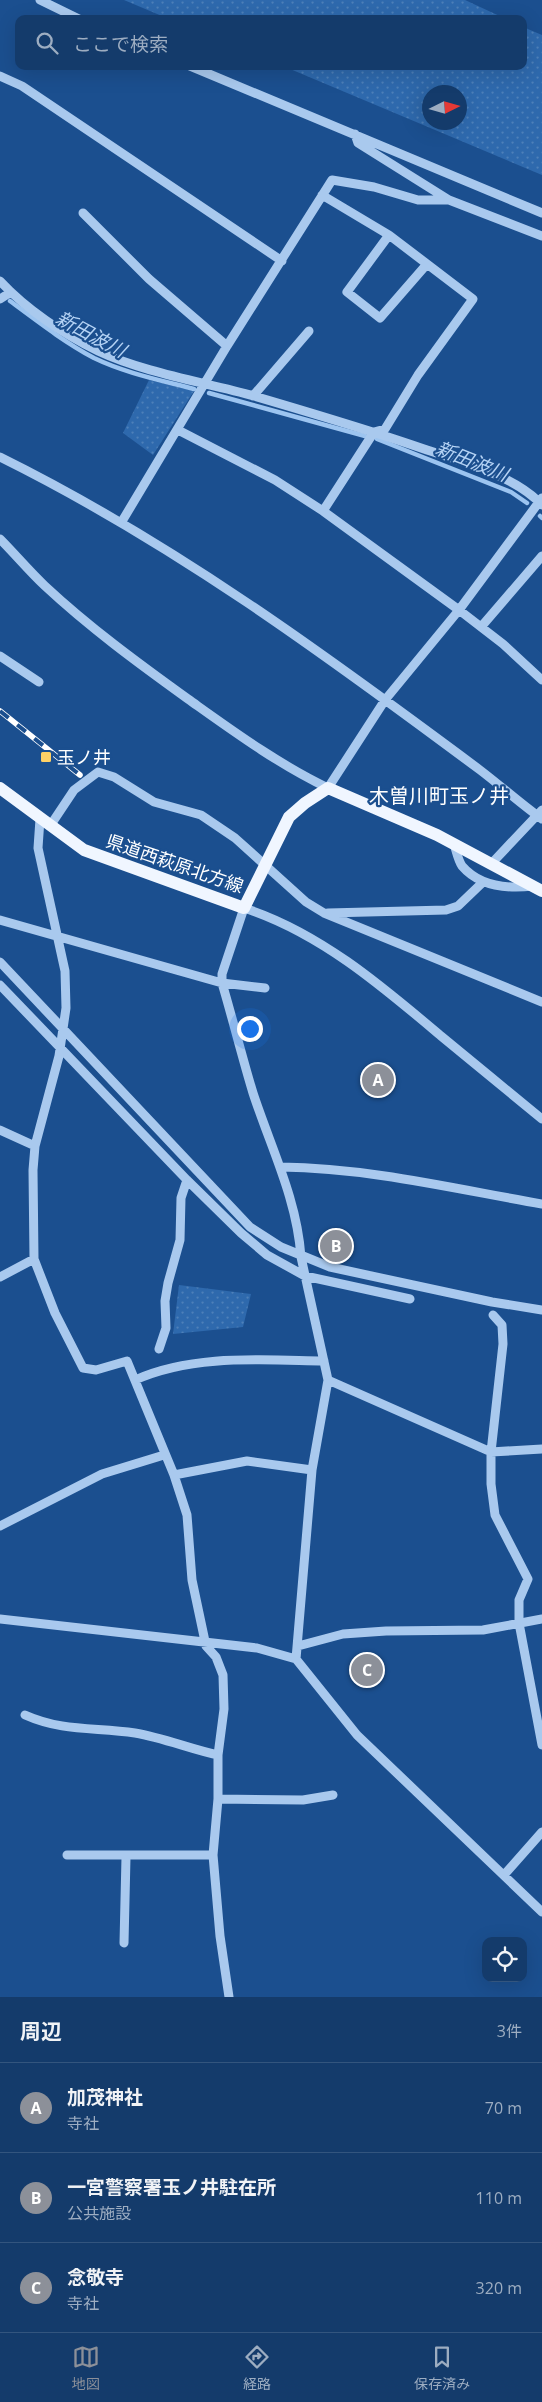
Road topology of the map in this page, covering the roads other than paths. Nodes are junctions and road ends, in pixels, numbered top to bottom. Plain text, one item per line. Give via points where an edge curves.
1 (40, 0) edge
2 (71, 15) edge
3 (200, 70) edge
4 (0, 76) edge
5 (355, 134) junction
6 (322, 195) junction
7 (449, 200) junction
8 (542, 213) edge
9 (83, 214) dead end
10 (389, 235) junction
11 (542, 236) edge
12 (282, 261) junction
13 (427, 264) junction
14 (0, 281) edge
15 (11, 292) junction
16 (0, 299) edge
17 (309, 331) dead end
18 (227, 346) junction
19 (206, 383) junction
20 (253, 396) junction
21 (178, 430) junction
22 (374, 432) junction
23 (0, 457) edge
24 (541, 502) edge
25 (323, 512) junction
26 (121, 523) junction
27 (0, 539) edge
28 (542, 556) edge
29 (460, 610) junction
30 (481, 627) junction
31 (0, 656) edge
32 (542, 680) edge
33 (39, 682) dead end
34 (385, 700) junction
35 (0, 788) edge
36 (328, 788) junction
37 (540, 815) edge
38 (45, 822) junction
39 (454, 844) junction
40 (492, 863) junction
41 (264, 864) junction
42 (482, 883) junction
43 (538, 888) edge
44 (244, 908) junction
45 (324, 913) junction
46 (0, 920) edge
47 (58, 935) junction
48 (0, 962) edge
49 (222, 983) junction
50 (0, 985) edge
51 (265, 988) dead end
52 (542, 1002) edge
53 (64, 1029) junction
54 (61, 1047) junction
55 (542, 1118) edge
56 (0, 1130) edge
57 (35, 1146) junction
58 (280, 1167) junction
59 (187, 1180) junction
60 (542, 1204) edge
61 (301, 1257) junction
62 (34, 1259) junction
63 (305, 1276) junction
64 (0, 1278) edge
65 (410, 1299) dead end
66 (542, 1310) edge
67 (493, 1315) dead end
68 (160, 1350) dead end
69 (324, 1362) junction
70 (135, 1380) junction
71 (328, 1380) junction
72 (542, 1449) edge
73 (491, 1452) junction
74 (164, 1455) junction
75 (312, 1470) junction
76 (174, 1475) junction
77 (0, 1526) edge
78 (0, 1619) edge
79 (542, 1619) edge
80 (519, 1623) junction
81 (206, 1642) junction
82 (298, 1646) junction
83 (296, 1659) junction
84 (25, 1715) dead end
85 (542, 1745) edge
86 (218, 1755) junction
87 (333, 1795) dead end
88 (218, 1798) junction
89 (542, 1832) edge
90 (213, 1855) junction
91 (67, 1856) dead end
92 (126, 1857) junction
93 (504, 1875) junction
94 (542, 1912) edge
95 (124, 1943) dead end
96 (229, 1997) edge

1 - 2 street
3 - 5 street
4 - 12 street via 22,86
5 - 7 street via 358,143
5 - 8 street
6 - 7 street via 332,180 374,187 418,200
6 - 10 street
6 - 12 street
7 - 11 street
9 - 18 street via 189,316
10 - 13 street
10 - 13 street via 347,292 380,318
12 - 18 street
13 - 22 street via 473,299 418,375 385,429
14 - 15 street
15 - 16 street
15 - 19 street via 50,322 98,351 146,368
17 - 20 street
18 - 19 street
19 - 20 street
19 - 21 street
20 - 22 street
21 - 25 street via 276,480
21 - 26 street
22 - 24 street via 488,472
22 - 25 street
23 - 26 street
24 - 29 street
25 - 29 street
26 - 34 street via 187,563
27 - 36 street via 44,585 135,660 271,757
28 - 30 street
29 - 30 street
29 - 34 street
30 - 32 street
31 - 33 street
34 - 36 street
34 - 37 street
35 - 38 main road, 県道西萩原北方線
36 - 39 main road
36 - 41 main road, 県道西萩原北方線 via 289,817
37 - 40 street
38 - 41 street via 74,790 98,772 114,777 154,802 201,815 235,838
38 - 44 main road, 県道西萩原北方線 via 84,850
38 - 47 street via 38,848
39 - 40 main road
39 - 42 street via 462,865
40 - 43 main road
41 - 44 main road, 県道西萩原北方線
41 - 45 street via 306,902
42 - 43 street
42 - 45 street via 458,906 446,910
44 - 49 street via 222,974
44 - 55 street via 303,934 374,981
45 - 52 street
46 - 47 street
47 - 49 street
47 - 53 street via 65,971
48 - 53 street
49 - 51 street
49 - 58 street via 254,1094
50 - 54 street
53 - 54 street
53 - 61 street via 250,1227
54 - 57 street
54 - 59 street
56 - 57 street
57 - 62 street
58 - 60 street via 316,1167 391,1177
58 - 61 street via 291,1201
59 - 63 street via 267,1255
59 - 68 street via 181,1198 180,1240 168,1283 166,1328
61 - 63 street
61 - 66 street via 374,1277
62 - 64 street
62 - 70 street via 83,1368 96,1370 127,1361
63 - 65 street
63 - 69 street
67 - 73 street via 502,1325 503,1344
69 - 70 street via 233,1360 191,1364
69 - 71 street
70 - 74 street
71 - 73 street
71 - 75 street
72 - 73 street
73 - 80 street via 495,1515 528,1579 518,1600
74 - 76 street
74 - 77 street via 102,1474
75 - 76 street via 247,1461
75 - 82 street
76 - 81 street via 187,1515 192,1580
78 - 81 street
79 - 80 street
80 - 82 street via 459,1632 343,1634
80 - 85 street
81 - 83 street via 257,1648
81 - 86 street via 223,1675 224,1709
82 - 83 street
83 - 93 street via 357,1735
84 - 86 street via 65,1728 134,1733 164,1739
86 - 88 street
87 - 88 street via 303,1800
88 - 90 street
89 - 93 street
90 - 92 street
90 - 96 street
91 - 92 street
92 - 95 street
93 - 94 street

